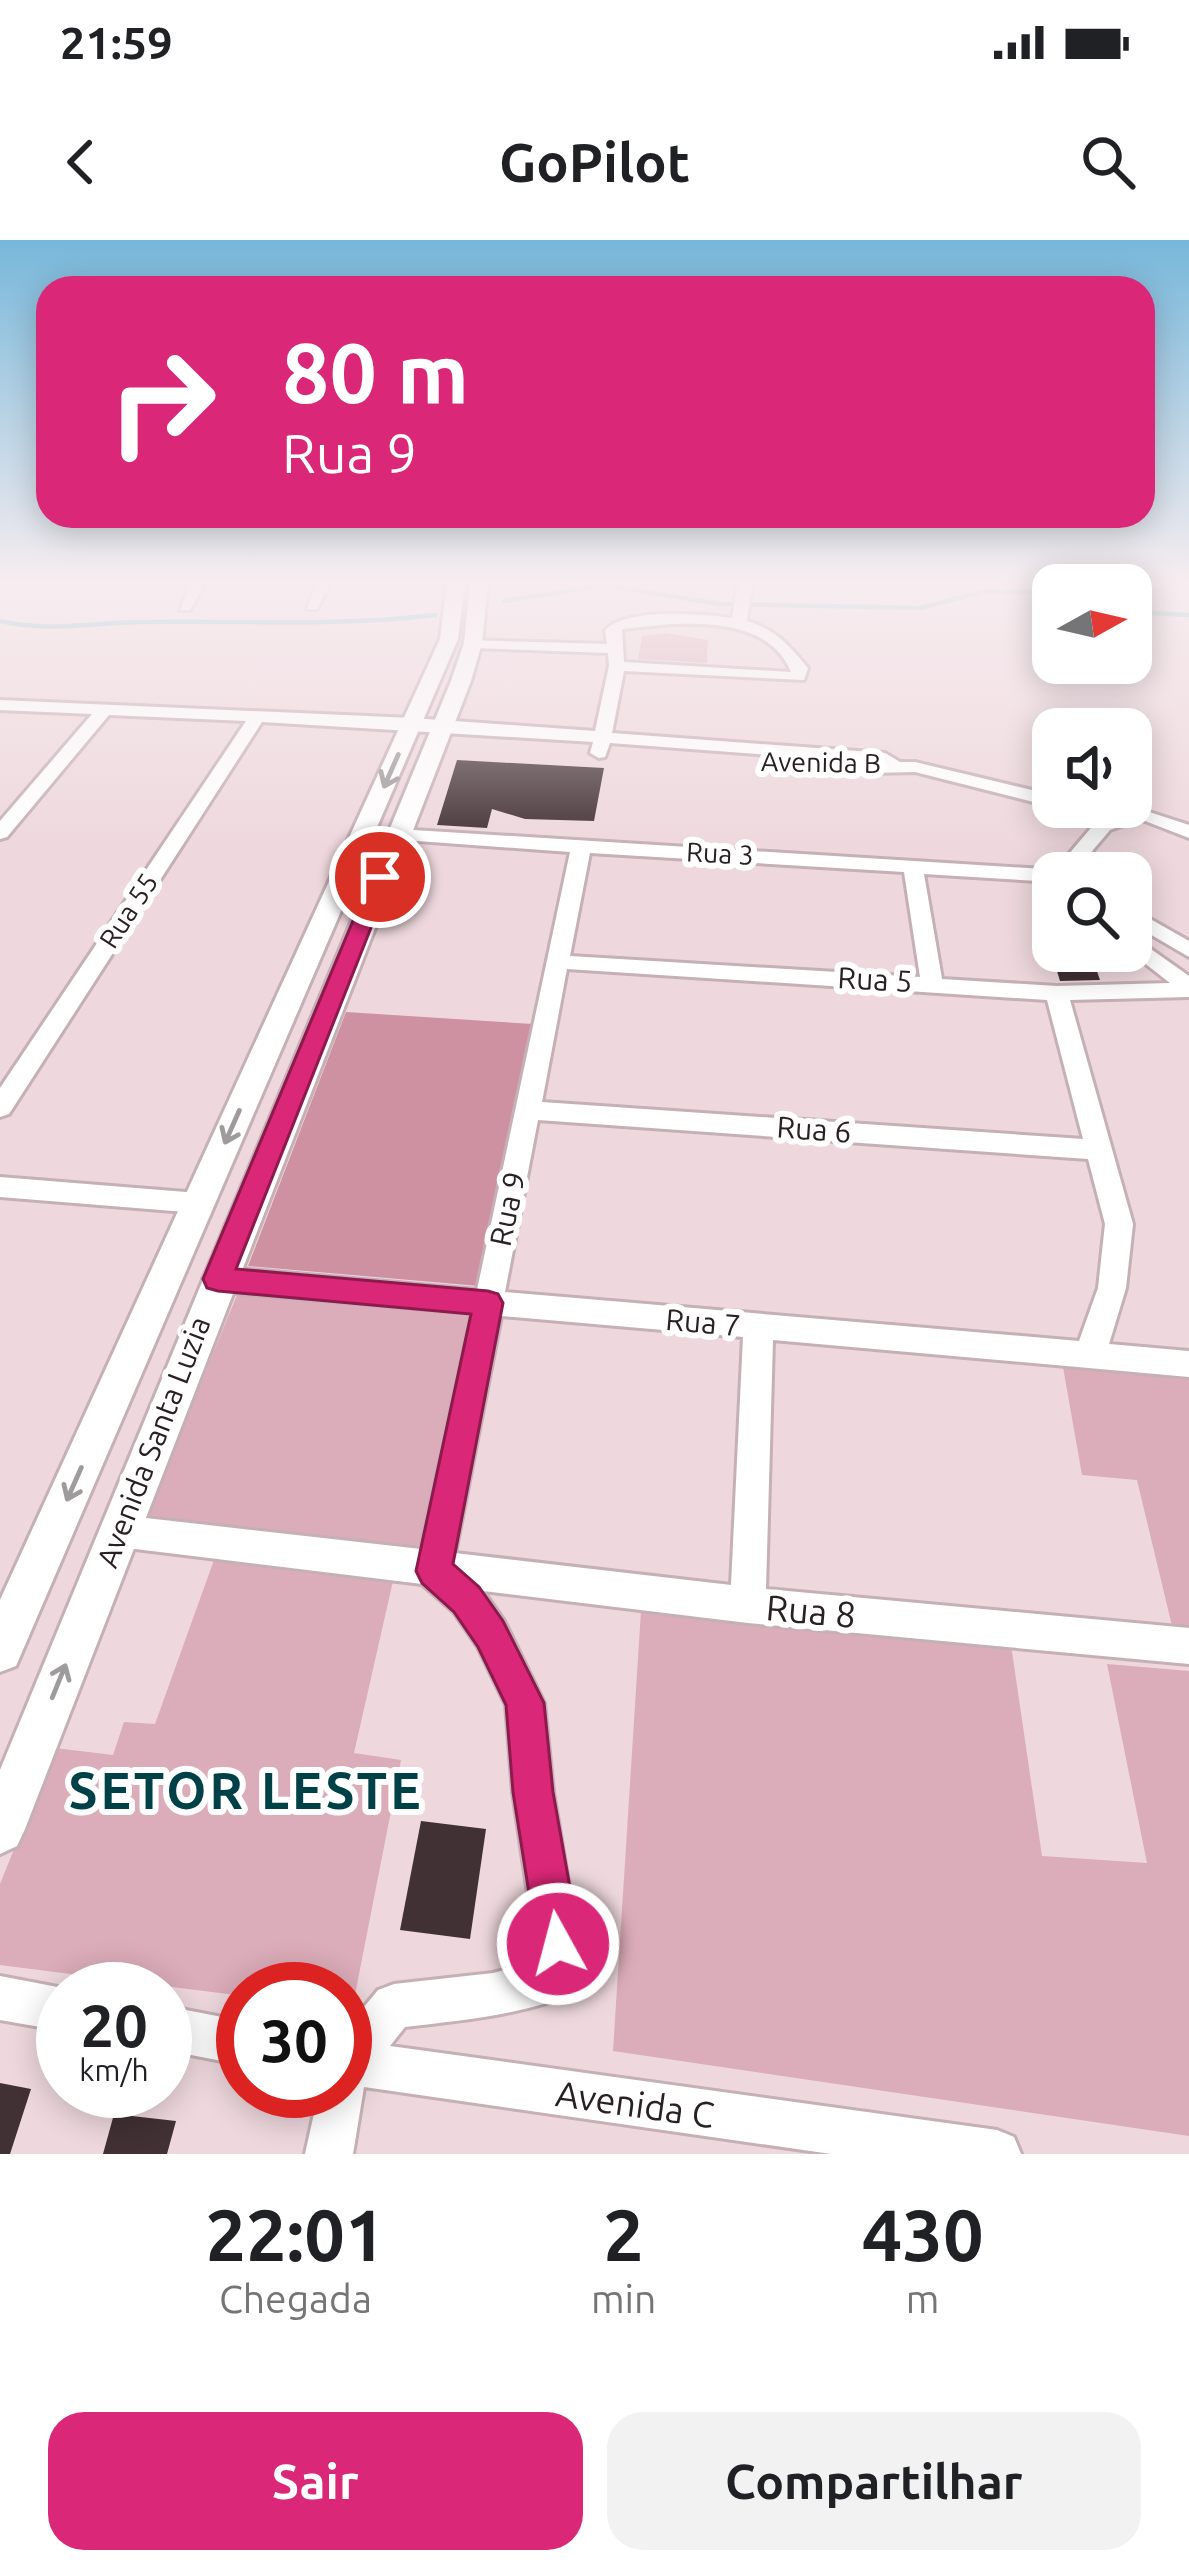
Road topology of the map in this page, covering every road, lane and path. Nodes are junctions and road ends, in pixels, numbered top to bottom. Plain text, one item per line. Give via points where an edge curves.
1 (442, 672) edge
2 (459, 672) edge
3 (614, 672) edge
4 (756, 672) edge
5 (799, 672) edge
6 (0, 705) edge
7 (104, 709) junction
8 (258, 715) junction
9 (430, 731) junction
10 (600, 747) junction
11 (1032, 796) edge
12 (1189, 807) edge
13 (1152, 814) edge
14 (1152, 818) edge
15 (1101, 828) edge
16 (1, 830) edge
17 (1189, 832) edge
18 (397, 836) junction
19 (581, 847) junction
20 (1081, 852) edge
21 (913, 865) junction
22 (1032, 877) edge
23 (1152, 927) edge
24 (1189, 950) edge
25 (1152, 959) edge
26 (561, 962) junction
27 (932, 984) junction
28 (1189, 988) edge
29 (1057, 993) junction
30 (270, 1041) junction
31 (313, 1043) junction
32 (0, 1108) edge
33 (528, 1110) junction
34 (1100, 1150) junction
35 (0, 1187) edge
36 (198, 1203) junction
37 (218, 1279) junction
38 (488, 1303) junction
39 (758, 1328) junction
40 (1090, 1355) junction
41 (1189, 1364) edge
42 (119, 1531) junction
43 (434, 1571) junction
44 (748, 1605) junction
45 (1189, 1646) edge
46 (0, 1650) edge
47 (13, 1761) edge
48 (0, 1829) edge
49 (0, 1998) edge
50 (36, 2004) edge
51 (372, 2036) edge
52 (372, 2076) edge
53 (336, 2118) edge
54 (329, 2154) edge
55 (997, 2154) edge

1 - 9 street, Avenida Santa Luzia
2 - 9 street, Avenida Santa Luzia
3 - 10 street
4 - 5 street
6 - 7 street, Avenida B
7 - 8 street, Avenida B
7 - 16 street
8 - 9 street, Avenida B
8 - 32 street, Rua 55
9 - 10 street, Avenida B
9 - 18 street, Avenida Santa Luzia
9 -> 30 street, Avenida Santa Luzia
10 - 11 street, Avenida B via 893,765
12 - 13 street
14 - 17 street
15 - 20 street
18 - 19 street, Rua 3
18 - 31 street, Avenida Santa Luzia
19 - 21 street, Rua 3
19 - 26 street, Rua 9
21 - 22 street, Rua 3
21 - 27 street
23 - 24 street
25 - 28 street
26 - 27 street, Rua 5
26 - 33 street, Rua 9
27 - 29 street, Rua 5
28 - 29 street, Rua 5
29 - 34 street
30 - 31 street
30 -> 36 street, Avenida Santa Luzia
31 - 37 street, Avenida Santa Luzia
33 - 34 street, Rua 6
33 - 38 street, Rua 9
34 - 40 street via 1118,1224 1112,1288
35 - 36 street
36 -> 46 street, Avenida Santa Luzia
37 - 38 street, Rua 7
37 - 42 street, Avenida Santa Luzia
38 - 39 street, Rua 7
38 - 43 street, Rua 9
39 - 40 street, Rua 7
39 - 44 street
40 - 41 street, Rua 7
42 - 43 street, Rua 8
47 -> 42 street, Avenida Santa Luzia
43 - 44 street, Rua 8
43 - 51 street via 490,1634 525,1703 562,1977 394,2006
44 - 45 street, Rua 8
47 - 48 street, Avenida Santa Luzia
49 - 50 street
52 - 55 street, Avenida C
53 - 54 street

